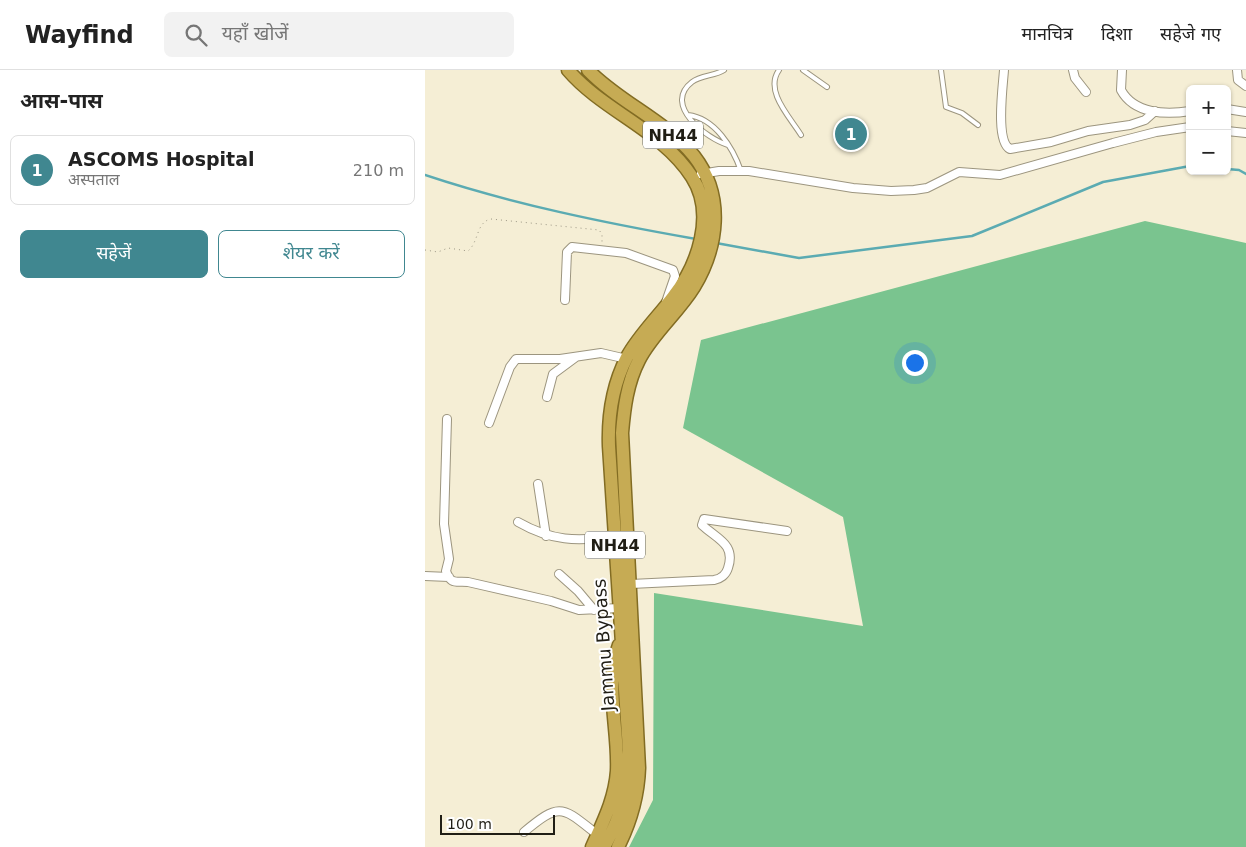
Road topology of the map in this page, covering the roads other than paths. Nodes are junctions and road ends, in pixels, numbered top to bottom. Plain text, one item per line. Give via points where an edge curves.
1 (568, 70) edge
2 (588, 70) edge
3 (724, 70) edge
4 (779, 70) edge
5 (803, 70) edge
6 (941, 70) edge
7 (1004, 70) edge
8 (1073, 70) edge
9 (1122, 70) edge
10 (1237, 70) edge
11 (1246, 86) edge
12 (827, 87) dead end
13 (1086, 92) dead end
14 (1231, 110) edge
15 (1155, 111) junction
16 (1186, 111) edge
17 (1246, 112) edge
18 (688, 115) junction
19 (978, 125) dead end
20 (1186, 128) edge
21 (1231, 131) edge
22 (1246, 133) edge
23 (801, 135) dead end
24 (729, 145) junction
25 (741, 171) junction
26 (705, 173) junction
27 (692, 177) junction
28 (699, 263) junction
29 (565, 300) dead end
30 (665, 307) junction
31 (578, 356) junction
32 (627, 358) junction
33 (547, 397) dead end
34 (447, 419) dead end
35 (489, 422) dead end
36 (539, 484) dead end
37 (517, 522) dead end
38 (787, 531) dead end
39 (546, 536) junction
40 (615, 536) junction
41 (559, 574) dead end
42 (425, 576) edge
43 (449, 577) junction
44 (631, 584) junction
45 (619, 608) junction
46 (594, 610) junction
47 (621, 639) junction
48 (524, 832) dead end
49 (598, 835) junction
50 (592, 847) edge
51 (604, 847) edge
52 (618, 847) edge

1 - 27 highway, Jammu Bypass / NH44 via 666,149
2 - 26 highway, Jammu Bypass / NH44 via 676,137
3 - 18 lane via 689,85 683,101
4 - 23 lane via 774,80 774,92
5 - 12 lane
6 - 19 lane via 946,108 962,113
7 - 15 street via 1001,125 1003,140 1010,149 1130,125 1145,120
8 - 13 street
9 - 15 street via 1124,95 1137,107
10 - 11 street via 1238,80
14 - 17 street
15 - 16 street
18 - 24 lane via 698,118 725,138
18 - 24 lane via 692,123 717,141
20 - 25 street via 1139,136 1000,175 959,172 927,188 914,190 853,188
21 - 22 street
24 - 25 lane
25 - 26 street
26 - 27 street
26 - 28 highway, Jammu Bypass / NH44 via 714,203 716,228
27 - 28 highway, Jammu Bypass / NH44 via 702,199
28 - 30 highway, Jammu Bypass / NH44
28 - 44 highway, Jammu Bypass / NH44 via 694,288 639,360 628,390 622,434
29 - 30 street via 568,249 572,247 636,255 673,270 675,276
30 - 32 highway, Jammu Bypass / NH44
31 - 32 street via 601,353
31 - 33 street via 553,374
31 - 35 street via 516,360 510,367
32 - 40 highway, Jammu Bypass / NH44 via 612,403 609,428
34 - 43 street via 444,524
36 - 39 street
37 - 39 street
38 - 44 street via 704,519 702,525 728,546 731,553 722,577
39 - 40 street via 588,540
40 - 45 highway, Jammu Bypass / NH44
41 - 46 street
42 - 43 street
43 - 46 street via 455,583 467,582 579,610
44 - 52 highway, Jammu Bypass / NH44 via 638,791 633,816
45 - 46 street
45 - 47 highway, Jammu Bypass / NH44
47 - 49 highway via 615,654 613,679 616,780
47 - 51 highway, Jammu Bypass / NH44 via 628,776 621,812
48 - 49 street via 546,814 561,810
49 - 50 highway

